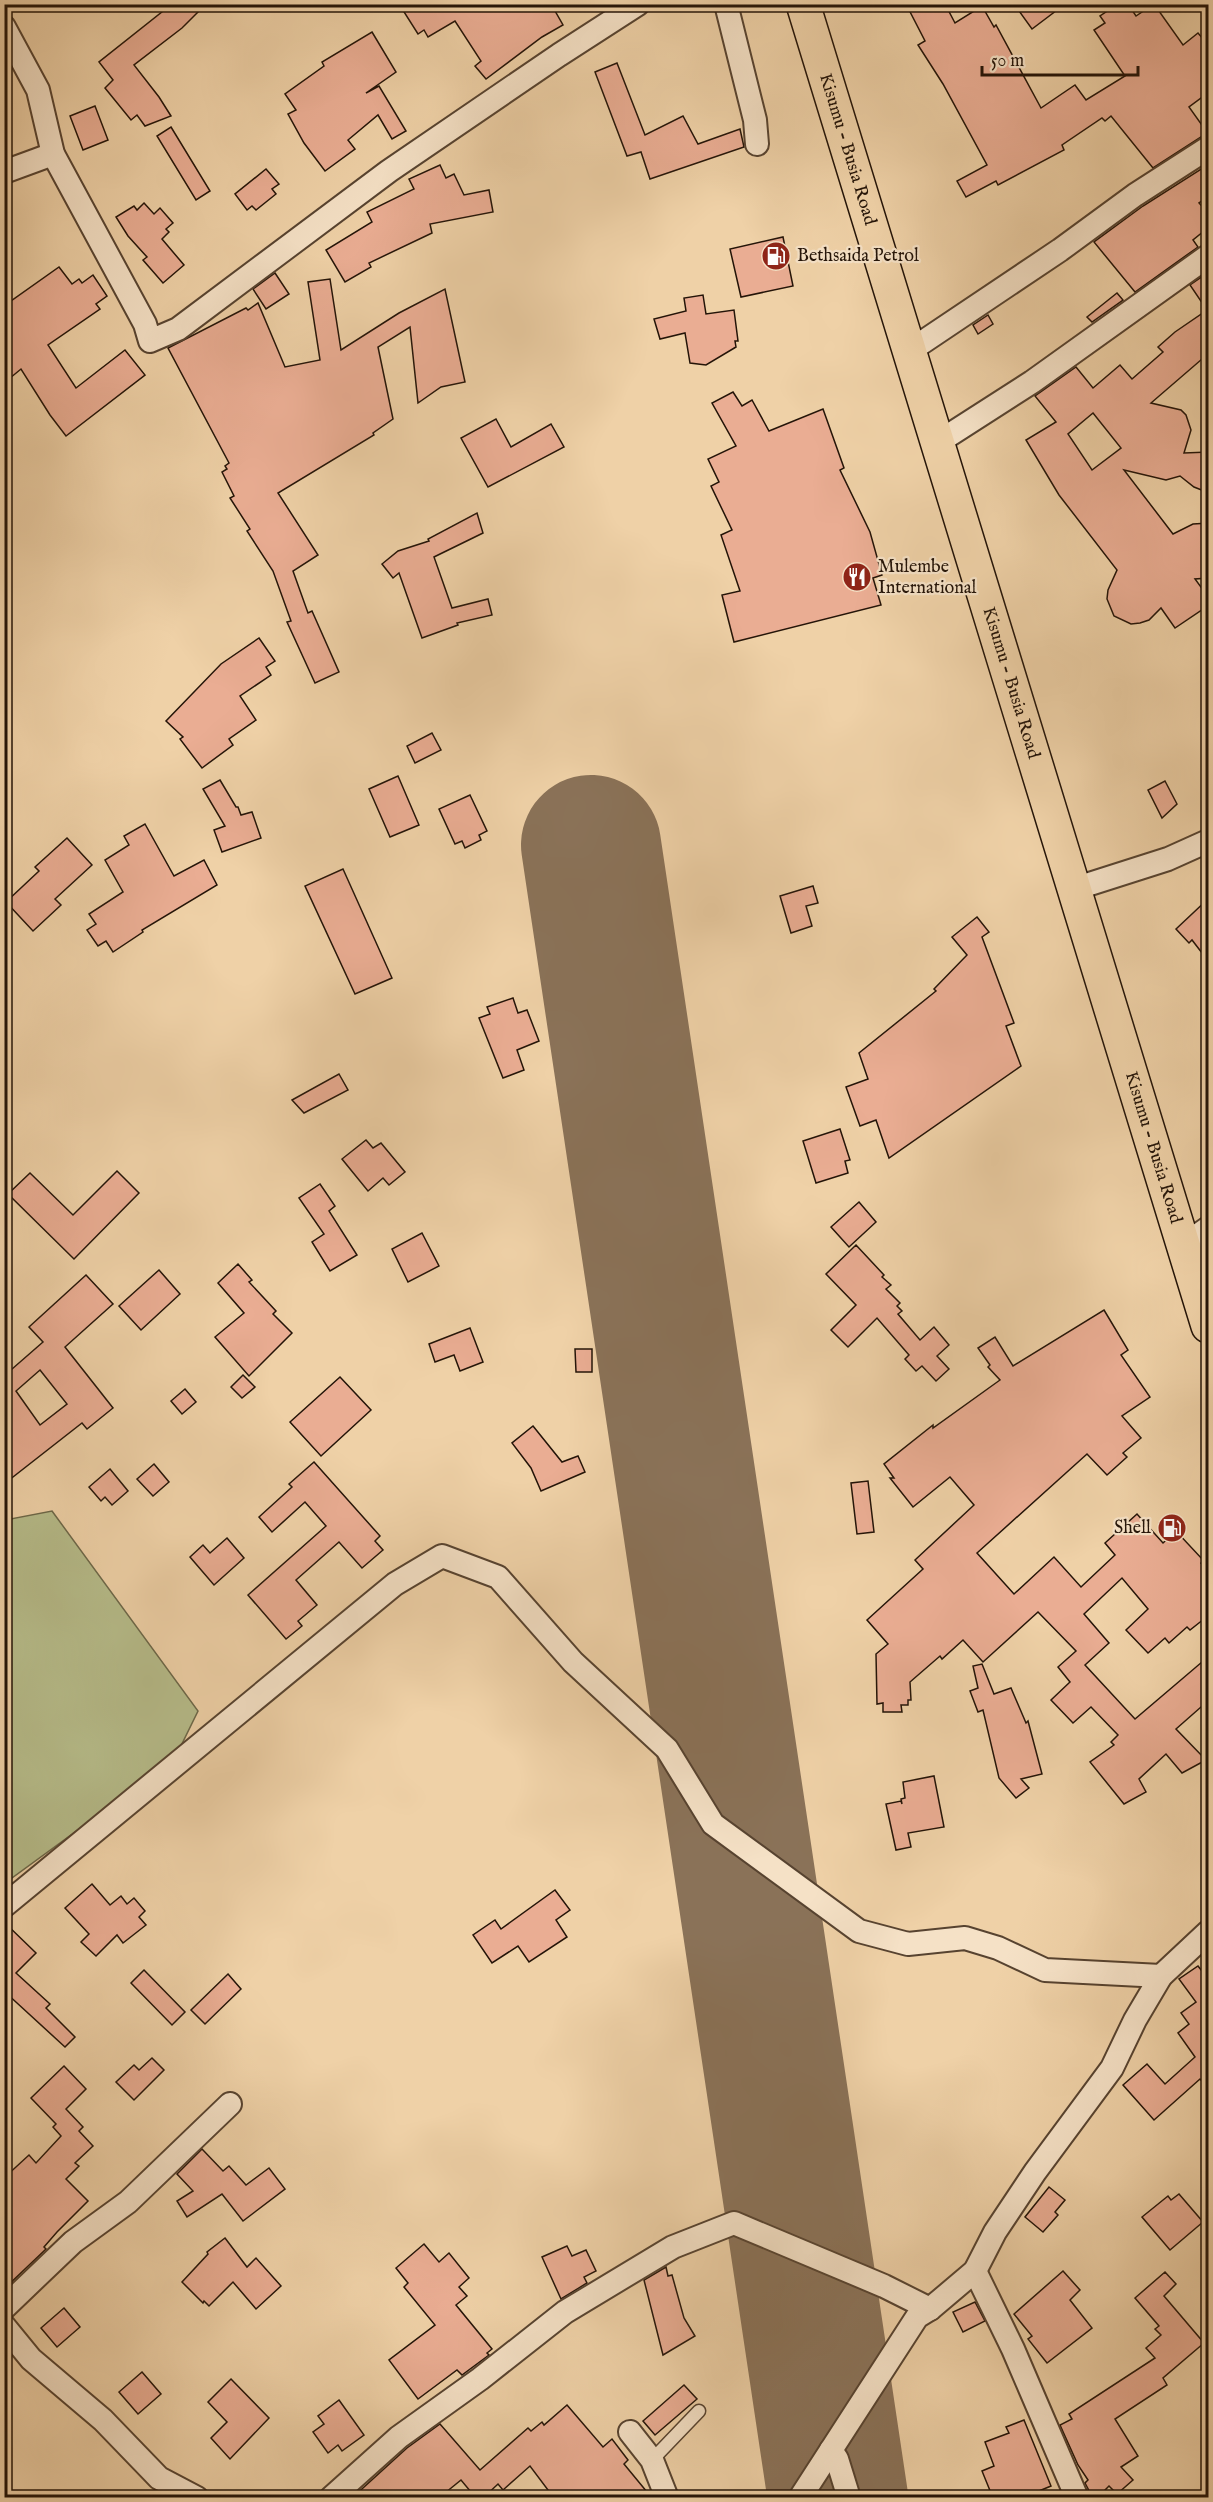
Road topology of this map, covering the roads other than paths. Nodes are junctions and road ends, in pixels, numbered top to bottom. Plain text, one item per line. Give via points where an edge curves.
1 (638, 4) edge
2 (726, 4) edge
3 (803, 4) edge
4 (4, 27) edge
5 (758, 144) dead end
6 (1209, 148) edge
7 (53, 154) junction
8 (4, 172) edge
9 (1209, 256) edge
10 (908, 351) junction
11 (936, 443) junction
12 (1209, 841) edge
13 (1074, 889) junction
14 (1196, 1237) edge
15 (1209, 1326) edge
16 (4, 1906) edge
17 (1209, 1932) edge
18 (1161, 1976) junction
19 (230, 2104) dead end
20 (975, 2271) junction
21 (4, 2308) edge
22 (930, 2309) junction
23 (4, 2326) edge
24 (699, 2411) dead end
25 (630, 2432) dead end
26 (831, 2450) junction
27 (652, 2460) junction
28 (197, 2498) edge
29 (331, 2498) edge
30 (667, 2498) edge
31 (800, 2498) edge
32 (849, 2498) edge
33 (1077, 2498) edge

1 - 7 street via 389,171 178,328 150,341 145,324
2 - 5 street
3 - 10 highway, Kisumu - Busia Road
4 - 7 street via 38,90
6 - 10 street
7 - 8 street
9 - 11 street via 1032,382
10 - 11 highway, Kisumu - Busia Road
11 - 13 highway, Kisumu - Busia Road
12 - 13 street via 1168,859
13 - 14 highway, Kisumu - Busia Road
14 - 15 highway, Kisumu - Busia Road
16 - 18 street via 395,1584 442,1556 498,1577 573,1662 667,1749 713,1824 859,1931 908,1944 965,1938 998,1948 1044,1970
17 - 18 street
18 - 20 street via 1112,2068 1001,2222
19 - 21 street via 128,2202 73,2242
20 - 22 street
20 - 33 street
22 - 26 street via 917,2317
22 - 29 street via 734,2223 673,2247 565,2312 399,2437
23 - 28 street via 31,2359 103,2421 159,2478
24 - 27 lane
25 - 27 street
26 - 31 street
26 - 32 street
27 - 30 street

